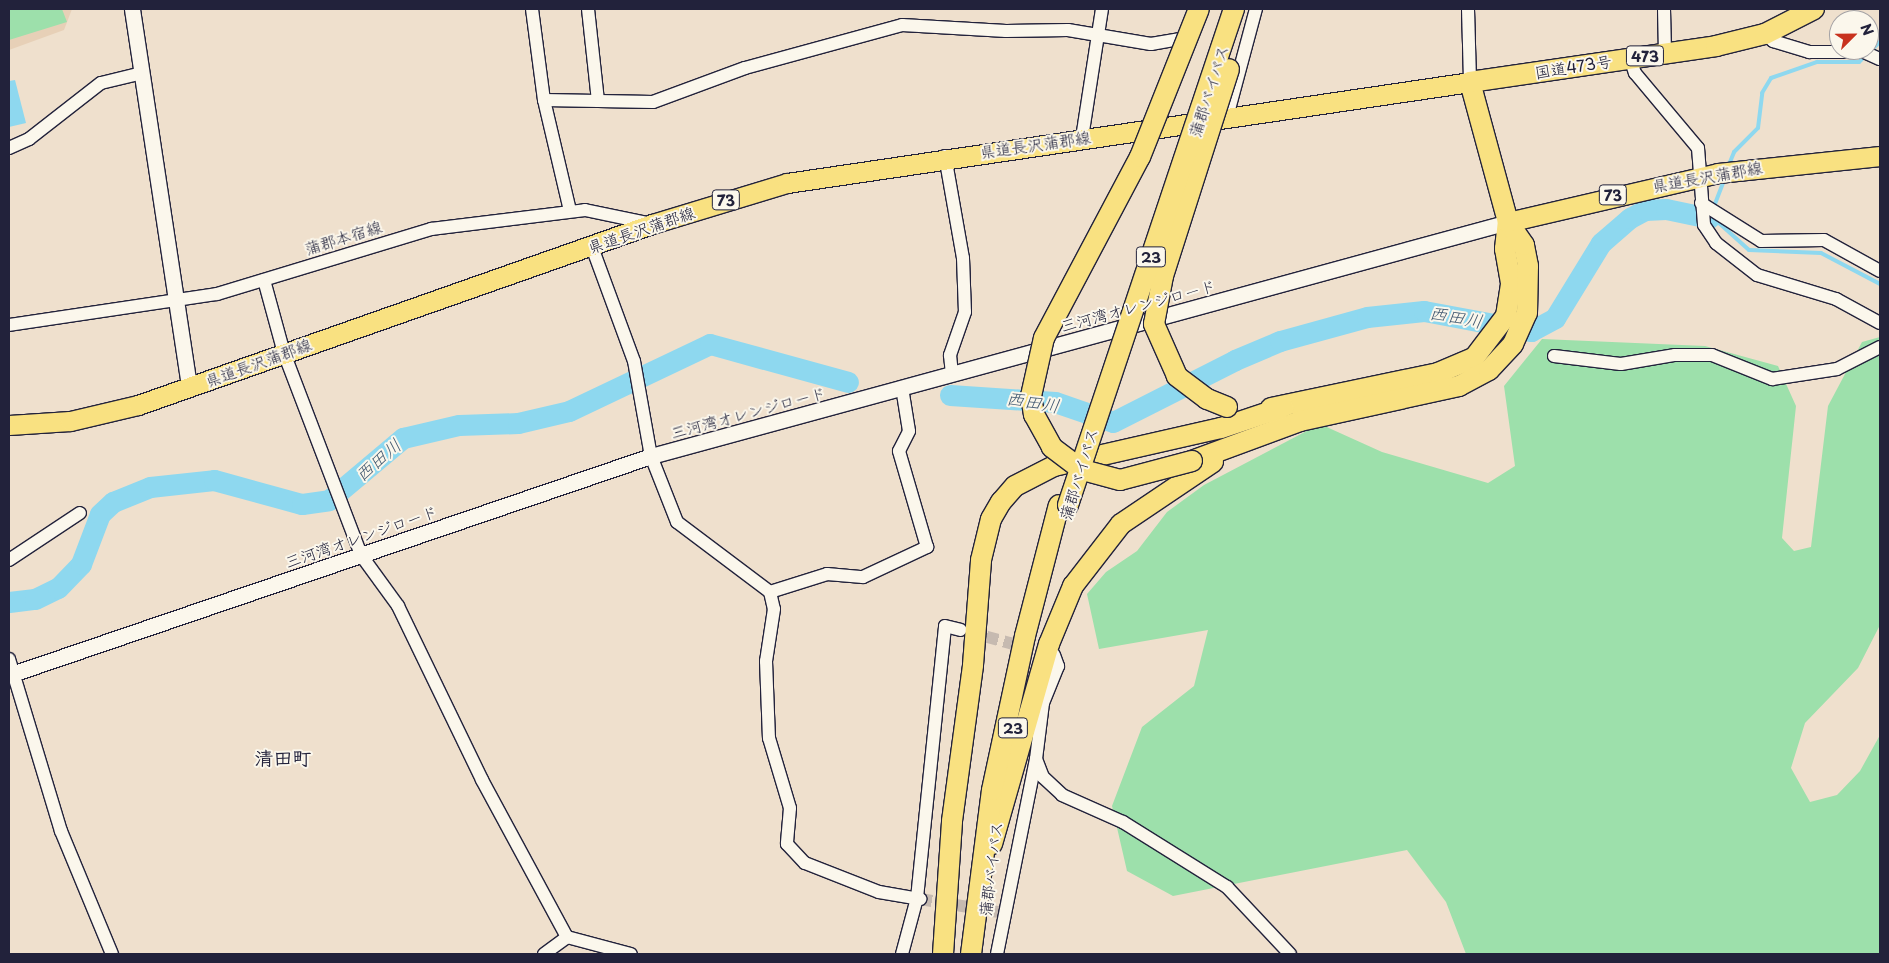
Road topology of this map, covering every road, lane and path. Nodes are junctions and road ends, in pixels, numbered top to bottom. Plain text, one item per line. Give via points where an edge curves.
1 (132, 9) edge
2 (532, 9) edge
3 (588, 9) edge
4 (1102, 9) edge
5 (1189, 9) edge
6 (1199, 9) edge
7 (1225, 9) edge
8 (1234, 9) edge
9 (1244, 9) edge
10 (1256, 9) edge
11 (1468, 9) edge
12 (1664, 9) edge
13 (1814, 9) edge
14 (1098, 32) junction
15 (1765, 34) junction
16 (1178, 39) junction
17 (1829, 52) edge
18 (1665, 53) junction
19 (1630, 58) junction
20 (142, 73) junction
21 (1470, 82) junction
22 (544, 100) junction
23 (598, 101) junction
24 (1227, 117) junction
25 (1142, 129) junction
26 (1082, 138) junction
27 (9, 148) edge
28 (945, 156) junction
29 (1880, 156) edge
30 (1709, 174) junction
31 (1707, 208) junction
32 (570, 211) junction
33 (1508, 222) junction
34 (652, 224) junction
35 (592, 247) junction
36 (1880, 272) edge
37 (264, 280) junction
38 (176, 302) junction
39 (1880, 323) edge
40 (9, 325) edge
41 (1880, 347) edge
42 (1496, 351) junction
43 (284, 353) junction
44 (1554, 356) dead end
45 (952, 375) junction
46 (189, 387) junction
47 (902, 388) junction
48 (1284, 407) junction
49 (9, 425) edge
50 (1262, 433) junction
51 (651, 456) junction
52 (1063, 505) junction
53 (80, 513) dead end
54 (361, 555) junction
55 (9, 560) edge
56 (770, 592) junction
57 (961, 630) tunnel mouth
58 (1054, 655) dead end
59 (9, 659) edge
60 (10, 675) edge
61 (1036, 759) junction
62 (992, 844) junction
63 (919, 898) junction
64 (567, 937) junction
65 (112, 954) edge
66 (544, 954) edge
67 (630, 954) edge
68 (902, 954) edge
69 (943, 954) edge
70 (971, 954) edge
71 (979, 954) edge
72 (997, 954) edge
73 (1290, 954) edge

1 - 20 street
2 - 22 street
3 - 23 street
4 - 14 street
5 - 16 street
6 - 50 highway, bridge via 1140,157 1044,338 1031,396 1034,415 1052,447 1082,470 1120,480 1192,461
7 - 52 highway, 蒲郡バイパス / 23
8 - 52 highway, 蒲郡バイパス / 23, bridge
9 - 48 highway, bridge via 1202,163 1163,276 1154,324 1177,376 1207,399 1227,407 1250,410
10 - 24 street
11 - 21 street
12 - 18 street
13 - 15 highway, 国道473号 / 473
14 - 16 street via 1150,44
14 - 23 street via 880,27 653,102
14 - 26 street
15 - 17 street via 1773,41 1809,52
15 - 18 highway, 国道473号 / 473
16 - 25 street
18 - 19 highway, 国道473号 / 473
19 - 21 highway, 国道473号 / 473
19 - 30 street via 1635,72 1691,135
20 - 27 street via 101,83 29,138
20 - 38 street
21 - 24 main road, 県道長沢蒲郡線 / 73
21 - 33 highway
22 - 23 street
22 - 32 street
24 - 25 main road, 県道長沢蒲郡線 / 73
25 - 26 main road, 県道長沢蒲郡線 / 73
26 - 28 main road, 県道長沢蒲郡線 / 73
28 - 34 main road, 県道長沢蒲郡線 / 73 via 787,183
28 - 45 street via 963,258 965,312 950,355
29 - 30 main road, 県道長沢蒲郡線 / 73
30 - 31 street
30 - 33 main road, 県道長沢蒲郡線 / 73
31 - 36 street via 1761,241 1831,242
31 - 39 street via 1704,225 1716,243 1757,276 1836,299
32 - 34 street, 蒲郡本宿線
32 - 37 street, 蒲郡本宿線 via 432,229
33 - 42 highway via 1510,299
33 - 42 highway via 1524,245 1530,286 1527,313
33 - 45 street, 三河湾オレンジロード
34 - 35 main road, 県道長沢蒲郡線 / 73
35 - 43 main road, 県道長沢蒲郡線 / 73
35 - 51 street via 634,361
37 - 38 street, 蒲郡本宿線
37 - 43 street
38 - 40 street, 蒲郡本宿線
38 - 46 street
41 - 44 street via 1837,369 1772,379 1712,355 1675,355 1621,364
42 - 48 highway via 1438,373
42 - 50 highway via 1489,370 1459,386 1341,410
43 - 46 main road, 県道長沢蒲郡線 / 73
43 - 54 street
45 - 47 street, 三河湾オレンジロード
46 - 49 main road, 県道長沢蒲郡線 / 73 via 103,415
47 - 51 street, 三河湾オレンジロード
47 - 56 street via 909,432 899,451 927,548 863,577 827,574
48 - 69 highway via 1212,430 1054,466 1015,486 1001,502 991,520 981,560 974,656 952,821
50 - 62 highway via 1142,506 1088,562 1049,644
51 - 54 street, 三河湾オレンジロード
51 - 56 street via 677,522
52 - 62 highway, 蒲郡バイパス / 23 via 1025,660
52 - 70 highway, 蒲郡バイパス / 23 via 1024,636 992,790
53 - 55 street
54 - 60 street, 三河湾オレンジロード
54 - 64 street via 398,606 482,780
56 - 63 street via 774,609 766,662 769,738 790,808 787,844 805,863 879,892
57 - 63 street via 945,626
58 - 61 street via 1058,666 1043,703
59 - 60 street
60 - 65 street via 61,831
61 - 72 street
61 - 73 street via 1043,777 1062,795 1123,822 1227,887
62 - 71 highway, 蒲郡バイパス / 23
63 - 68 street
64 - 66 street
64 - 67 street

